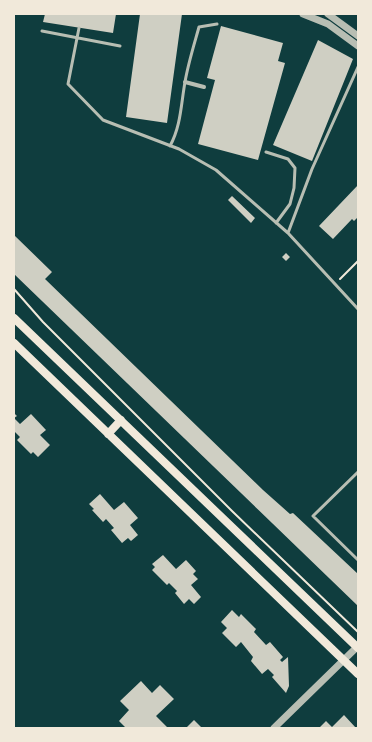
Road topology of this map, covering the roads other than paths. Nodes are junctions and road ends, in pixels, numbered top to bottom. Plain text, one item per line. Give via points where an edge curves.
1 (303, 14) edge
2 (328, 14) edge
3 (217, 24) dead end
4 (79, 28) dead end
5 (42, 31) dead end
6 (358, 36) edge
7 (77, 39) junction
8 (120, 46) dead end
9 (358, 46) edge
10 (358, 67) edge
11 (185, 82) junction
12 (204, 87) dead end
13 (170, 146) junction
14 (266, 152) dead end
15 (276, 223) junction
16 (288, 233) junction
17 (358, 309) edge
18 (14, 318) edge
19 (14, 343) edge
20 (121, 420) junction
21 (108, 434) junction
22 (358, 472) edge
23 (357, 557) edge
24 (357, 648) edge
25 (344, 660) junction
26 (358, 674) edge
27 (274, 728) edge

1 - 9 street via 328,24
2 - 6 street
3 - 11 lane via 199,27
4 - 7 lane
5 - 7 lane
7 - 8 lane
7 - 13 lane via 68,84 103,120
10 - 16 lane via 312,169
11 - 12 street
11 - 13 lane via 180,120
13 - 15 lane via 216,170
14 - 15 lane via 288,159 296,168 290,204
15 - 16 lane
16 - 17 lane
18 - 20 main road
19 - 21 main road
20 - 21 main road
20 - 24 main road
21 - 25 main road
22 - 23 lane via 313,516
24 - 25 street
25 - 26 main road
25 - 27 street

